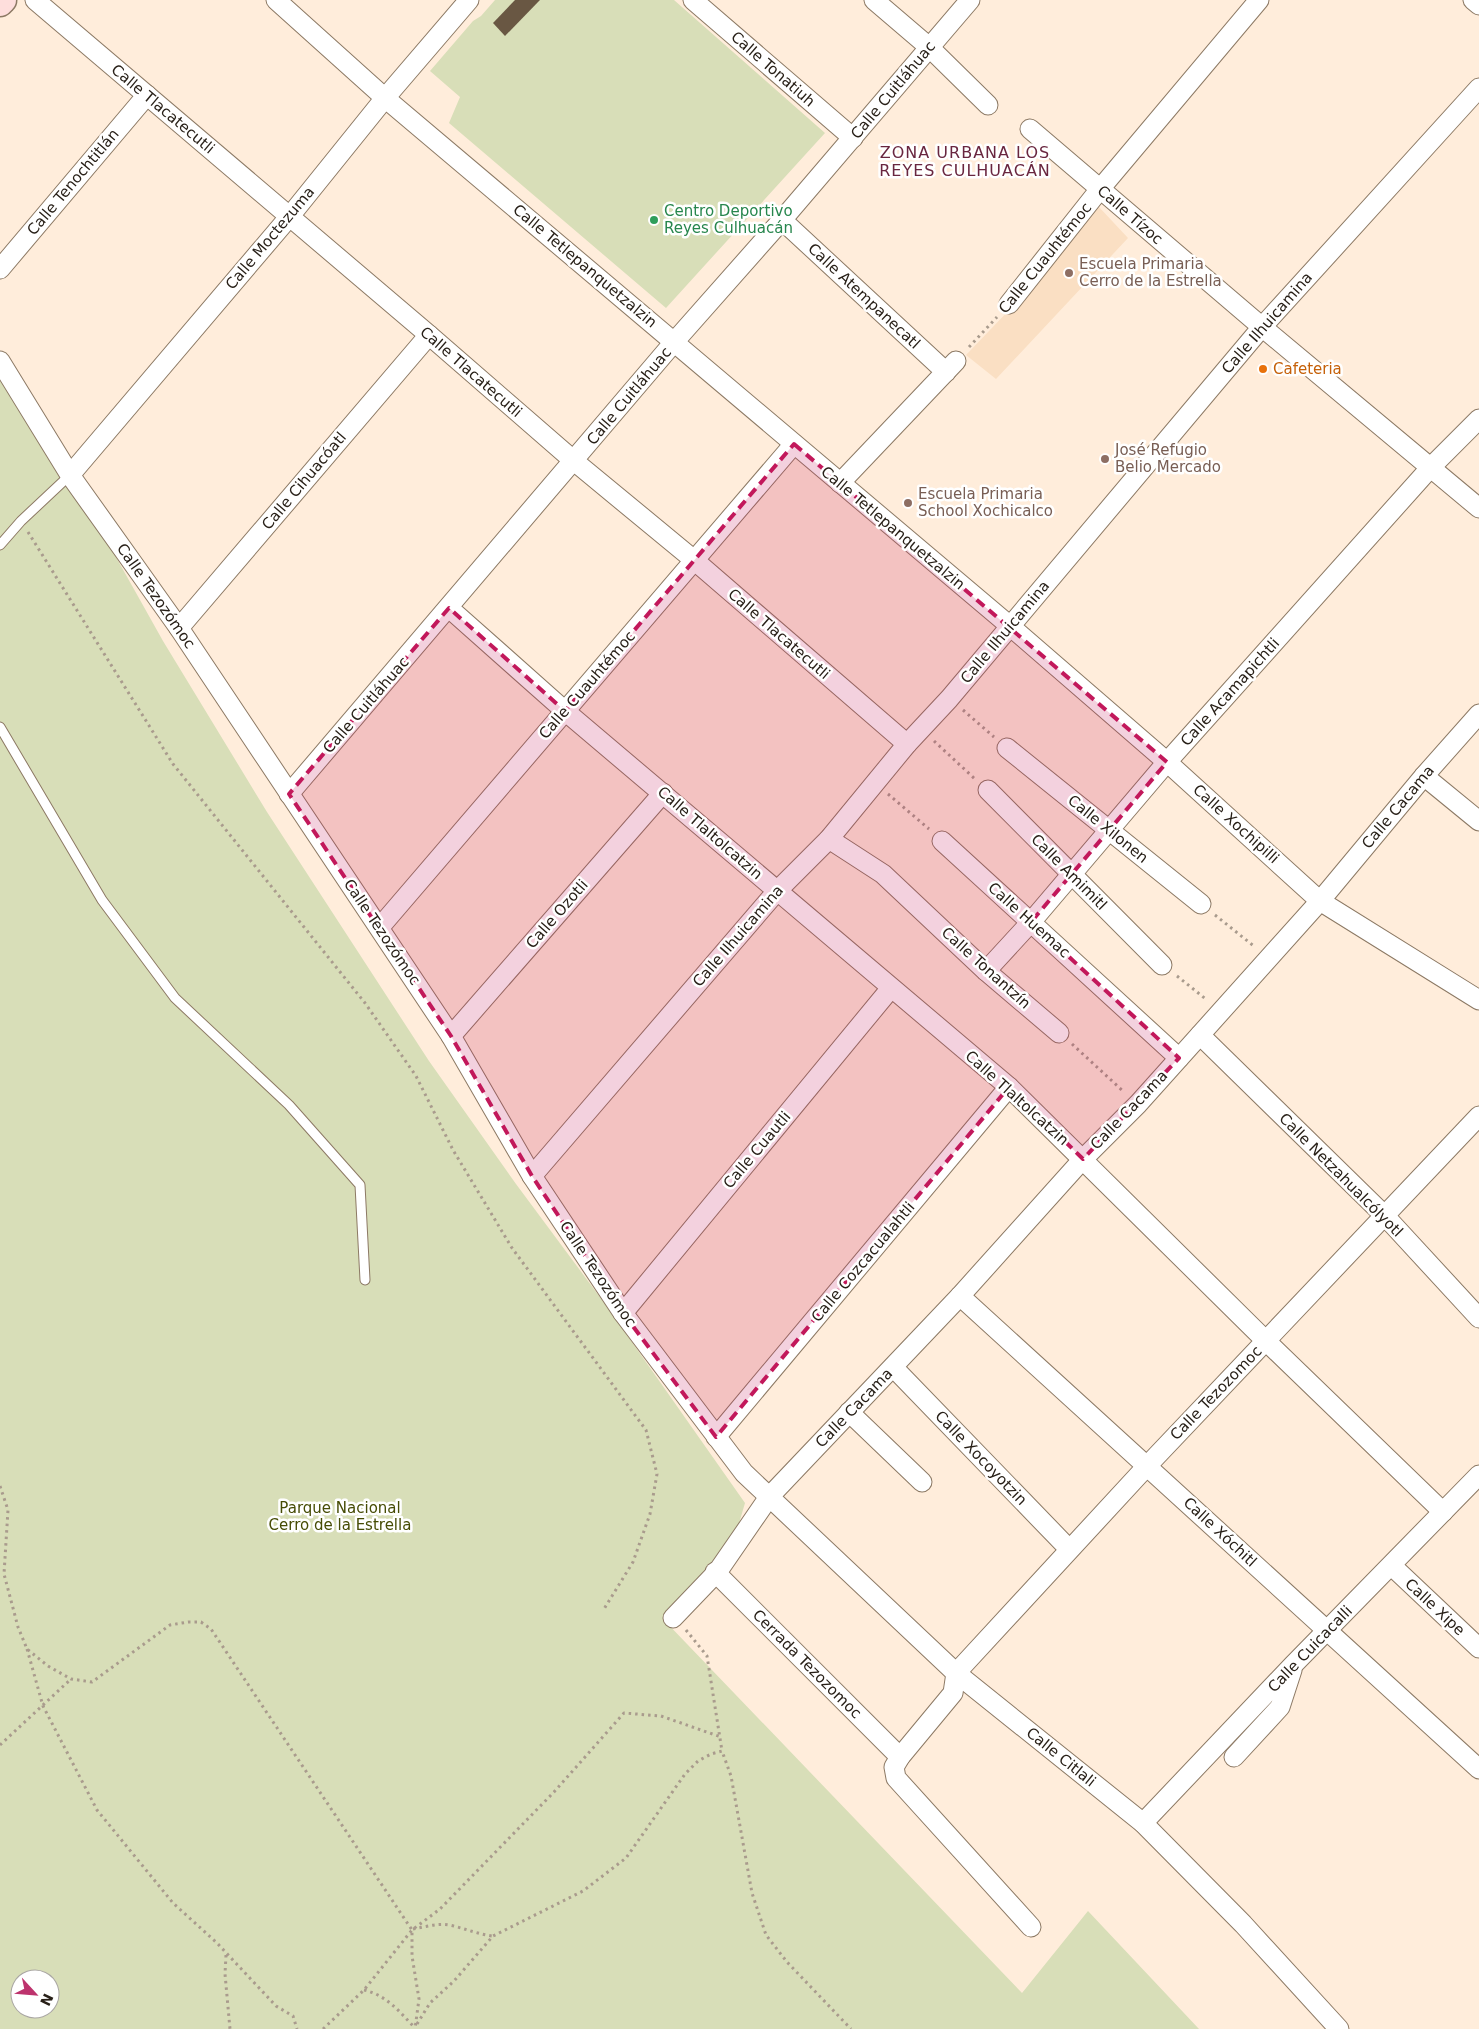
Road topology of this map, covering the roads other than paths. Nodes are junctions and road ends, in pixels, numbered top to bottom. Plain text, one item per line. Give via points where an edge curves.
1 (2, 0) edge
2 (35, 0) edge
3 (276, 0) edge
4 (469, 0) edge
5 (693, 0) edge
6 (874, 0) edge
7 (970, 0) edge
8 (1259, 0) edge
9 (1473, 0) edge
10 (0, 3) edge
11 (1479, 5) edge
12 (929, 47) junction
13 (1479, 88) edge
14 (147, 95) junction
15 (385, 98) junction
16 (988, 105) dead end
17 (1030, 129) dead end
18 (853, 138) junction
19 (1100, 189) junction
20 (290, 216) junction
21 (782, 220) junction
22 (0, 270) edge
23 (1009, 304) road end
24 (1262, 327) junction
25 (429, 335) junction
26 (675, 342) junction
27 (0, 361) edge
28 (1479, 418) edge
29 (794, 444) junction
30 (574, 461) junction
31 (1431, 467) junction
32 (70, 475) junction
33 (840, 483) junction
34 (1479, 508) edge
35 (0, 545) edge
36 (694, 560) junction
37 (448, 608) junction
38 (1010, 626) junction
39 (179, 628) junction
40 (565, 711) junction
41 (1479, 714) edge
42 (0, 727) edge
43 (907, 744) junction
44 (1007, 748) road end
45 (1167, 762) junction
46 (1424, 776) junction
47 (988, 790) road end
48 (663, 793) junction
49 (289, 794) junction
50 (1479, 821) edge
51 (1110, 831) junction
52 (829, 839) junction
53 (942, 840) road end
54 (1071, 875) junction
55 (777, 890) junction
56 (1320, 900) junction
57 (1201, 904) road end
58 (1031, 922) junction
59 (380, 927) junction
60 (1162, 964) road end
61 (986, 971) junction
62 (891, 988) junction
63 (1479, 1000) edge
64 (1060, 1033) road end
65 (1200, 1035) junction
66 (452, 1036) junction
67 (1179, 1058) junction
68 (1009, 1087) junction
69 (1476, 1126) edge
70 (1083, 1159) junction
71 (532, 1176) junction
72 (1385, 1216) junction
73 (365, 1280) dead end
74 (960, 1296) junction
75 (623, 1313) junction
76 (1479, 1318) edge
77 (1266, 1341) junction
78 (893, 1368) junction
79 (849, 1412) junction
80 (716, 1437) junction
81 (1147, 1466) junction
82 (922, 1482) dead end
83 (1476, 1484) edge
84 (770, 1497) junction
85 (1443, 1512) junction
86 (1069, 1550) junction
87 (1392, 1566) junction
88 (715, 1572) junction
89 (674, 1617) road end
90 (1327, 1631) junction
91 (1479, 1648) edge
92 (1293, 1665) junction
93 (956, 1673) junction
94 (900, 1757) junction
95 (1234, 1757) dead end
96 (1479, 1769) edge
97 (1143, 1823) junction
98 (1031, 1927) dead end
99 (1339, 2029) edge

1 - 10 street
2 - 14 street, Calle Tlacatecutli
3 - 15 street, Calle Tetlepanquetzalzin
4 - 15 street, Calle Moctezuma
5 - 18 street, Calle Tonatiuh
6 - 12 street
7 - 12 street, Calle Cuitláhuac
8 - 19 street, Calle Cuauhtémoc
9 - 11 street
12 - 16 street
12 - 18 street, Calle Cuitláhuac
13 - 24 street, Calle Ilhuicamina
14 - 20 street, Calle Tlacatecutli
14 - 22 street, Calle Tenochtitlán
15 - 20 street, Calle Moctezuma
15 - 26 street, Calle Tetlepanquetzalzin
17 - 19 street, Calle Tízoc
18 - 21 street, Calle Cuitláhuac
19 - 23 street, Calle Cuauhtémoc
19 - 24 street, Calle Tízoc
20 - 25 street, Calle Tlacatecutli
20 - 32 street, Calle Moctezuma
21 - 26 street, Calle Cuitláhuac
21 - 33 street, Calle Atempanecatl via 951,366
24 - 31 street, Calle Tízoc
24 - 38 street, Calle Ilhuicamina
25 - 30 street, Calle Tlacatecutli
25 - 39 street, Calle Cihuacóatl
26 - 29 street, Calle Tetlepanquetzalzin
26 - 30 street, Calle Cuitláhuac
27 - 32 street, Calle Tezozómoc
28 - 31 street, Calle Acamapichtli
29 - 33 street, Calle Tetlepanquetzalzin
29 - 36 street, Calle Cuauhtémoc
30 - 36 street, Calle Tlacatecutli
30 - 37 street, Calle Cuitláhuac
31 - 34 street, Calle Tízoc
31 - 45 street, Calle Acamapichtli
32 - 35 lane
32 - 39 street, Calle Tezozómoc
33 - 38 street, Calle Tetlepanquetzalzin
36 - 40 street, Calle Cuauhtémoc
36 - 43 street, Calle Tlacatecutli
37 - 40 street, Calle Tlaltolcatzin
37 - 49 street, Calle Cuitláhuac
38 - 43 street, Calle Ilhuicamina
38 - 45 street, Calle Xochipilli
39 - 49 street, Calle Tezozómoc
40 - 48 street, Calle Tlaltolcatzin
40 - 59 street, Calle Cuauhtémoc
41 - 46 street, Calle Cacama
42 - 73 lane via 102,900 174,998 289,1105 360,1185
43 - 52 street, Calle Ilhuicamina
44 - 51 street, Calle Xilonen
45 - 51 street, Calle Acamapichtli
45 - 56 street, Calle Xochipilli
46 - 50 street
46 - 56 street, Calle Cacama
47 - 54 street, Calle Amimitl
48 - 55 street, Calle Tlaltolcatzin
48 - 66 street, Calle Ozotli
49 - 59 street, Calle Tezozómoc
51 - 54 street, Calle Acamapichtli
51 - 57 street, Calle Xilonen
52 - 55 street, Calle Ilhuicamina
52 - 61 street, Calle Tonantzín via 883,874
53 - 58 street, Calle Huemac
54 - 58 street, Calle Acamapichtli
54 - 60 street, Calle Amimitl
55 - 62 street, Calle Tlaltolcatzin
55 - 71 street, Calle Ilhuicamina
56 - 63 street, Calle Xochipilli
56 - 65 street, Calle Cacama
58 - 61 street, Calle Acamapichtli
58 - 67 street, Calle Huemac
59 - 66 street, Calle Tezozómoc
61 - 64 street, Calle Tonantzín
62 - 68 street, Calle Tlaltolcatzin
62 - 75 street, Calle Cuautli
65 - 67 street, Calle Cacama
65 - 72 street, Calle Netzahualcólyotl
66 - 71 street, Calle Tezozómoc
67 - 70 street, Calle Cacama
68 - 70 street, Calle Tlaltolcatzin
68 - 80 street, Calle Cozcacualahtli
69 - 72 street, Calle Tezozomoc
70 - 74 street, Calle Cacama
70 - 77 street
71 - 75 street, Calle Tezozómoc
72 - 76 street, Calle Netzahualcólyotl
72 - 77 street, Calle Tezozomoc
74 - 78 street, Calle Cacama
74 - 81 street, Calle Xóchitl
75 - 80 street, Calle Tezozómoc
77 - 81 street, Calle Tezozomoc
77 - 85 street
78 - 79 street, Calle Cacama
78 - 86 street, Calle Xocoyotzin
79 - 82 street
79 - 84 street, Calle Cacama
80 - 84 street, Calle Tezozómoc via 744,1473
81 - 86 street, Calle Tezozomoc
81 - 90 street, Calle Xóchitl
83 - 85 street, Calle Cuicacalli
84 - 88 street, Calle Cacama
84 - 93 street, Calle Citlali
85 - 87 street, Calle Cuicacalli
86 - 93 street, Calle Tezozomoc
87 - 90 street, Calle Cuicacalli
87 - 91 street, Calle Xipe
88 - 89 street, Calle Cacama
88 - 94 street, Cerrada Tezozomoc
90 - 92 street, Calle Cuicacalli
90 - 96 street, Calle Xóchitl
92 - 95 street via 1280,1707
92 - 97 street, Calle Cuicacalli
93 - 94 street via 953,1693
93 - 97 street, Calle Citlali
94 - 98 street via 894,1767 896,1778
97 - 99 street, Calle Citlali via 1243,1924

